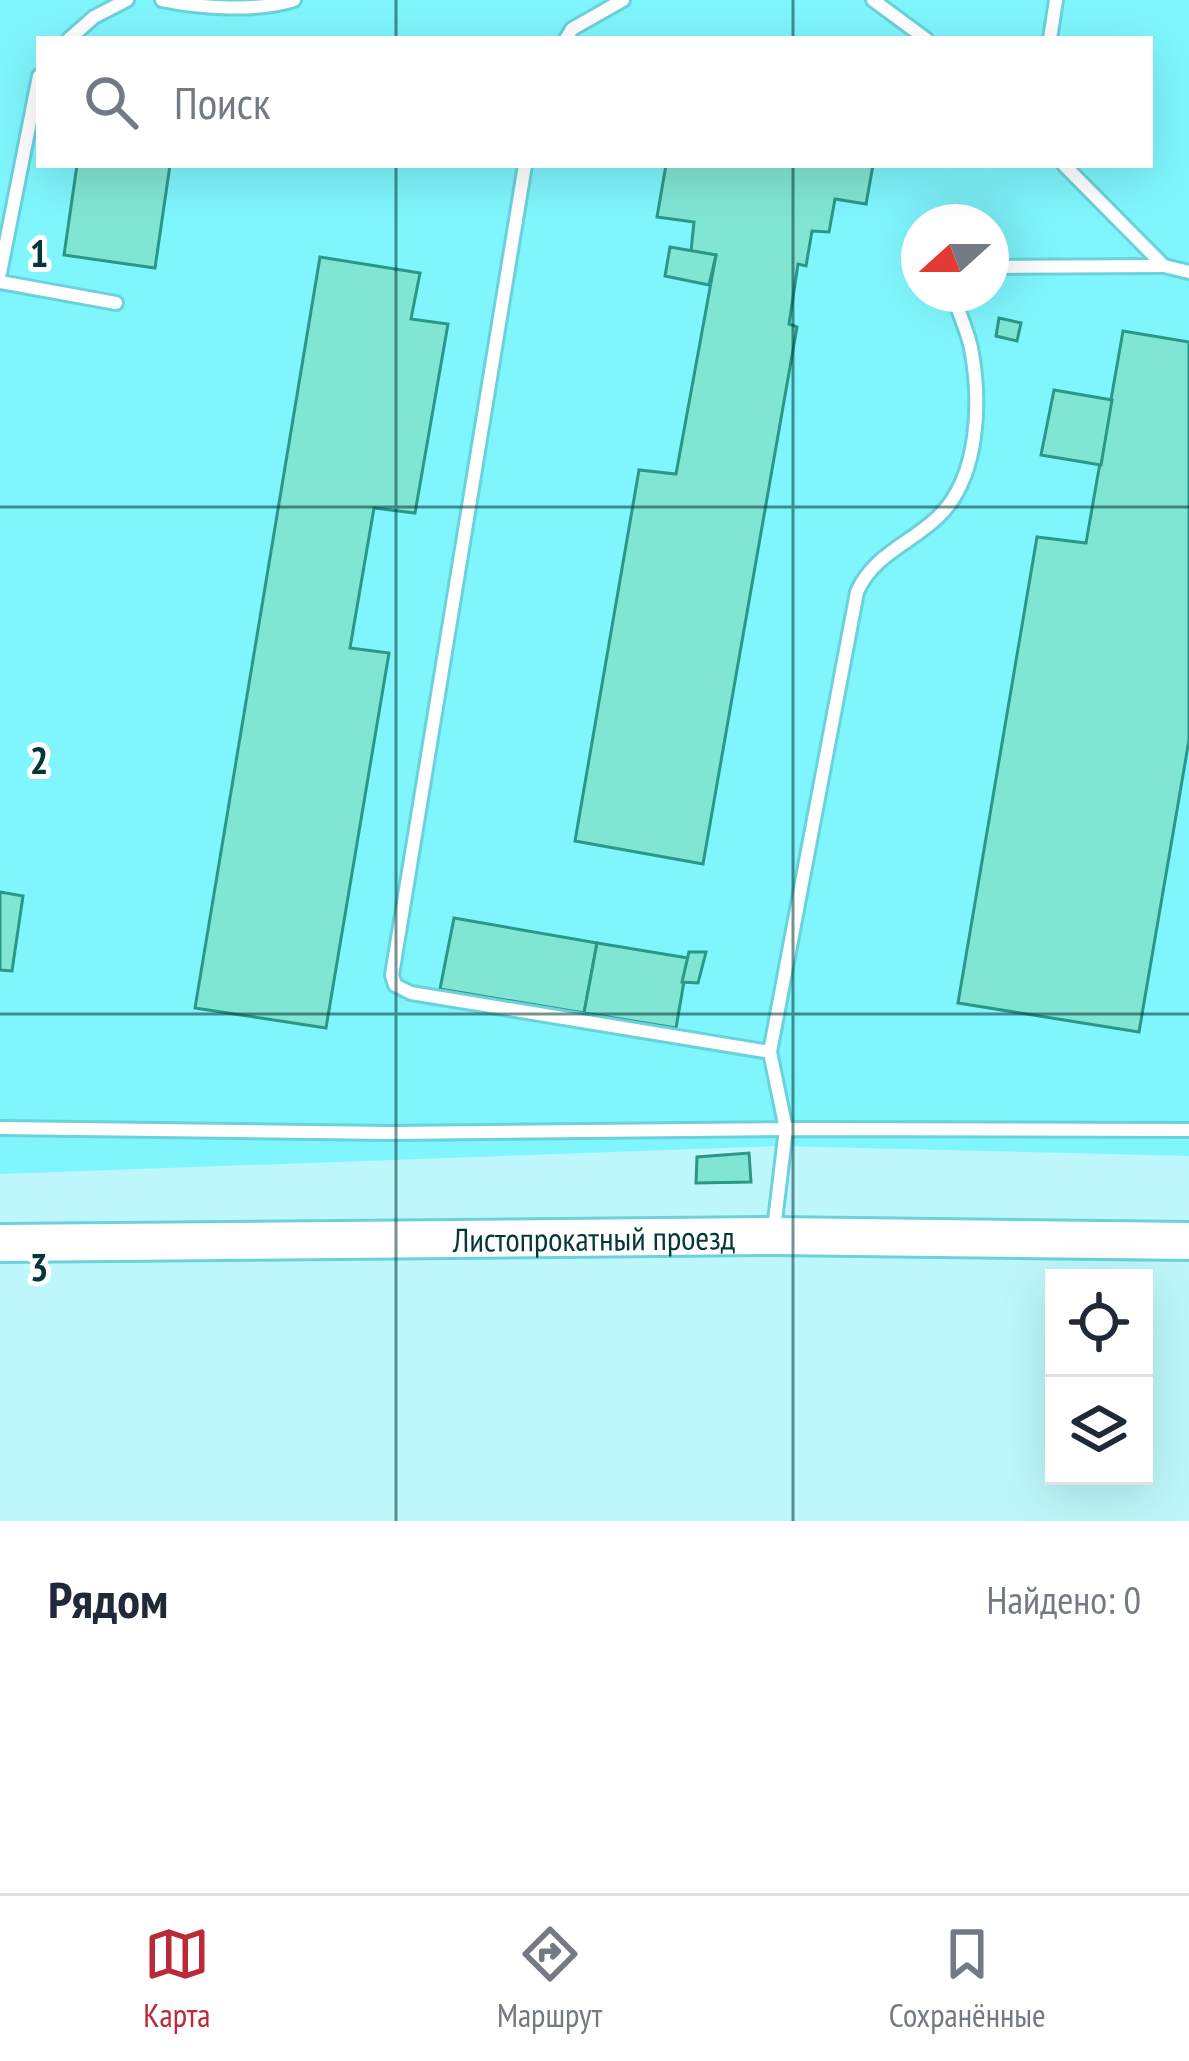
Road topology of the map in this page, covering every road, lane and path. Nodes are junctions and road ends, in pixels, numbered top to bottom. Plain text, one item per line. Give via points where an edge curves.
1 (127, 0) edge
2 (162, 0) edge
3 (294, 0) edge
4 (623, 0) edge
5 (873, 0) edge
6 (1056, 0) edge
7 (72, 36) edge
8 (568, 36) edge
9 (922, 36) edge
10 (1050, 36) edge
11 (36, 91) edge
12 (526, 168) edge
13 (1067, 168) edge
14 (1164, 266) junction
15 (1009, 267) edge
16 (1189, 272) edge
17 (0, 273) edge
18 (0, 282) edge
19 (116, 303) dead end
20 (959, 312) edge
21 (770, 1052) junction
22 (0, 1128) edge
23 (786, 1129) junction
24 (1189, 1130) edge
25 (774, 1236) junction
26 (1189, 1241) edge
27 (0, 1243) edge

1 - 7 lane
2 - 3 lane
4 - 8 lane
5 - 9 lane
6 - 10 lane
11 - 17 lane
12 - 21 lane via 395,986
13 - 14 lane
14 - 15 lane
14 - 16 lane
18 - 19 lane
20 - 21 lane via 970,343 975,439 940,515 876,562 857,592
21 - 23 lane
22 - 23 lane
23 - 24 lane
23 - 25 lane
25 - 26 street, Листопрокатный проезд
25 - 27 street, Листопрокатный проезд

